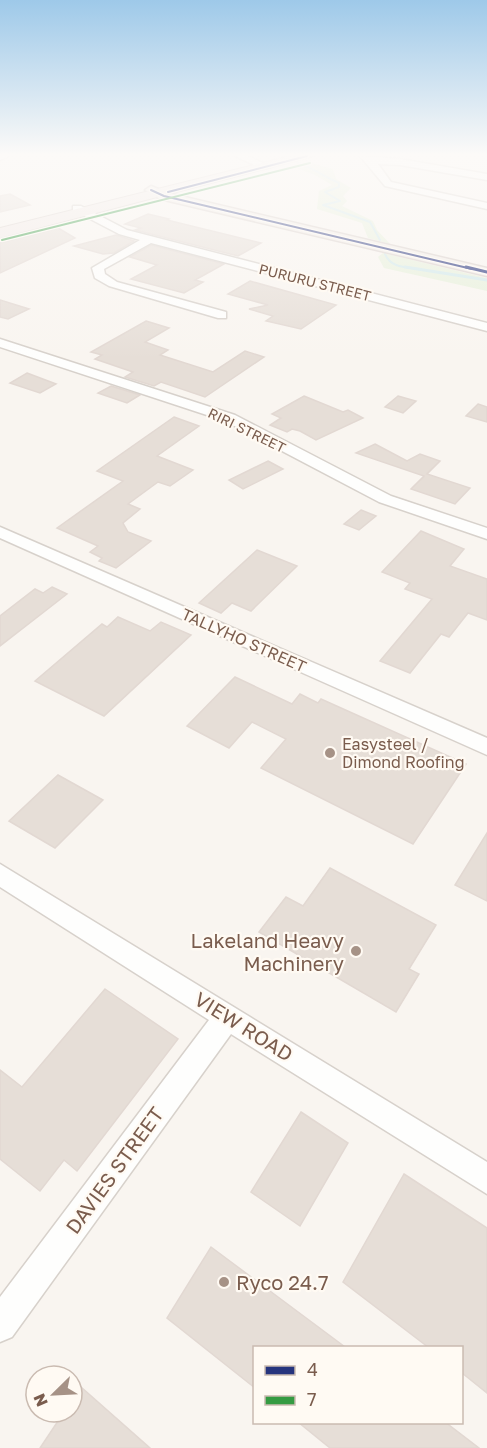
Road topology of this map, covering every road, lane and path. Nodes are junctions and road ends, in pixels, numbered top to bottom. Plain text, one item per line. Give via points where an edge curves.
1 (16, 224) edge
2 (33, 224) edge
3 (107, 224) edge
4 (286, 224) edge
5 (0, 227) edge
6 (0, 233) edge
7 (148, 240) junction
8 (487, 272) edge
9 (222, 315) dead end
10 (487, 327) edge
11 (0, 344) edge
12 (487, 517) edge
13 (0, 532) edge
14 (482, 532) edge
15 (487, 747) edge
16 (1, 877) edge
17 (228, 1016) junction
18 (487, 1179) edge
19 (0, 1325) edge

1 - 5 highway
2 - 6 highway
3 - 7 street, PURURU STREET
4 - 8 main road
7 - 9 street via 104,262 98,268 99,276 113,284
7 - 10 street, PURURU STREET
11 - 14 street, RIRI STREET via 230,418 385,499
12 - 14 street
13 - 15 street, TALLYHO STREET
16 - 17 street, VIEW ROAD
17 - 18 street, VIEW ROAD
17 - 19 street, DAVIES STREET

